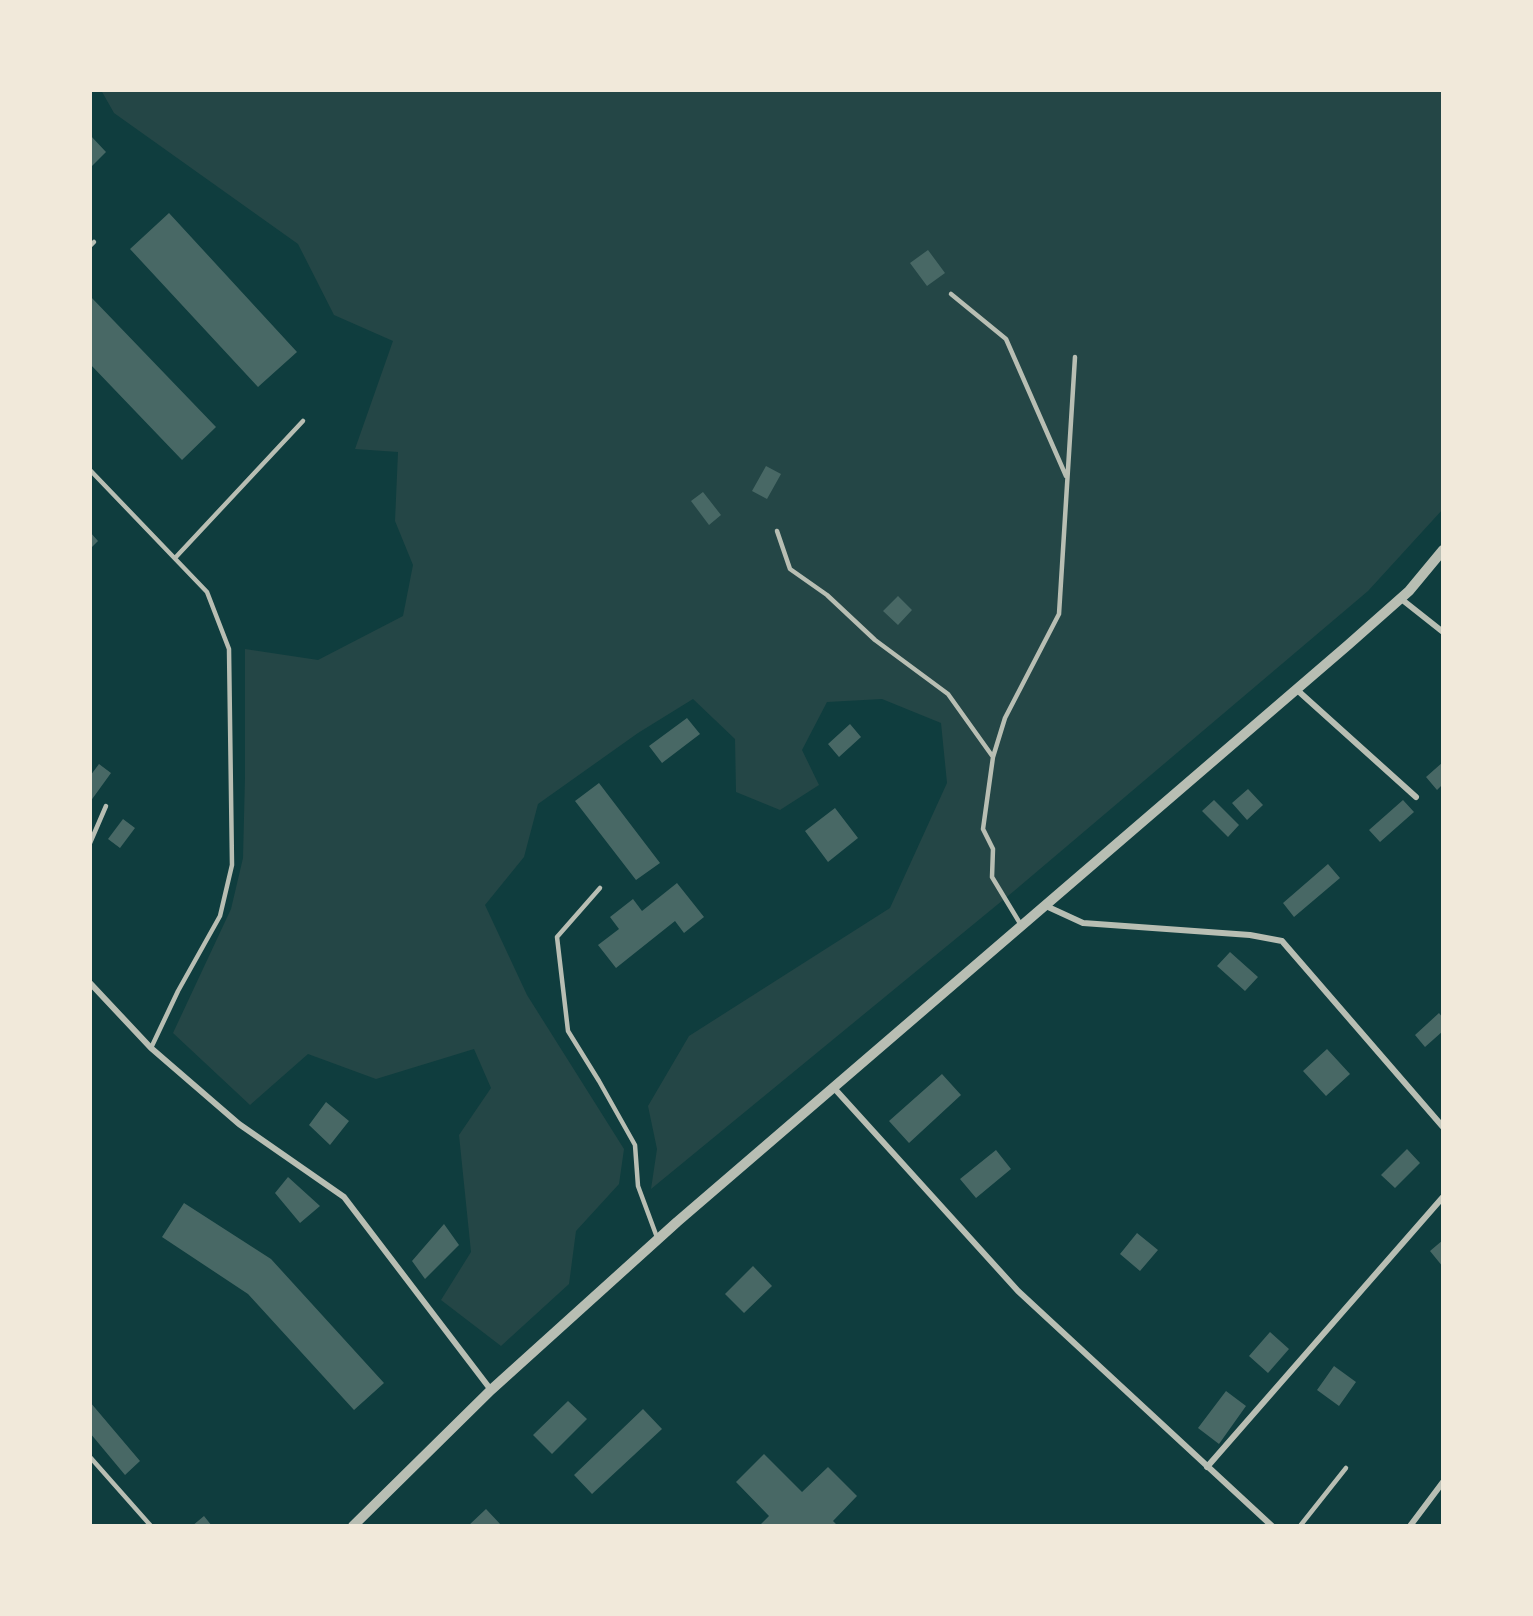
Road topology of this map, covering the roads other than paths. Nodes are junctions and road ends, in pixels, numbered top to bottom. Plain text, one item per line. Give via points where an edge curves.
1 (951, 294) dead end
2 (1075, 357) dead end
3 (303, 421) dead end
4 (90, 470) edge
5 (1067, 478) junction
6 (777, 531) dead end
7 (1443, 550) edge
8 (174, 558) junction
9 (1400, 598) junction
10 (1443, 632) edge
11 (1296, 689) junction
12 (993, 757) junction
13 (1416, 797) dead end
14 (106, 806) dead end
15 (90, 843) edge
16 (600, 888) dead end
17 (1046, 906) junction
18 (1022, 927) junction
19 (90, 983) edge
20 (151, 1048) junction
21 (834, 1088) junction
22 (1443, 1127) edge
23 (1443, 1197) edge
24 (658, 1240) junction
25 (491, 1390) junction
26 (90, 1457) edge
27 (1207, 1467) junction
28 (1346, 1468) dead end
29 (1443, 1482) edge
30 (151, 1526) edge
31 (353, 1526) edge
32 (1272, 1526) edge
33 (1300, 1526) edge
34 (1410, 1526) edge

1 - 5 lane via 1006,339
2 - 5 lane
3 - 8 lane
4 - 8 lane
5 - 12 lane via 1059,615 1005,718
6 - 12 lane via 790,569 948,694
7 - 9 street
8 - 20 lane via 207,592 229,649 232,865 220,916
9 - 10 street
9 - 11 street
11 - 13 street
11 - 17 street
12 - 18 lane via 983,829 993,849 992,877
14 - 15 lane
16 - 24 lane via 557,937 568,1031 635,1145 638,1186
17 - 18 street
17 - 22 street via 1083,922 1250,935 1281,941
18 - 21 street
19 - 20 street
20 - 25 street via 239,1124 344,1197
21 - 24 street
21 - 27 street via 1018,1291
23 - 27 street
24 - 25 street
25 - 31 street
26 - 30 lane
27 - 32 street
28 - 33 lane
29 - 34 street

